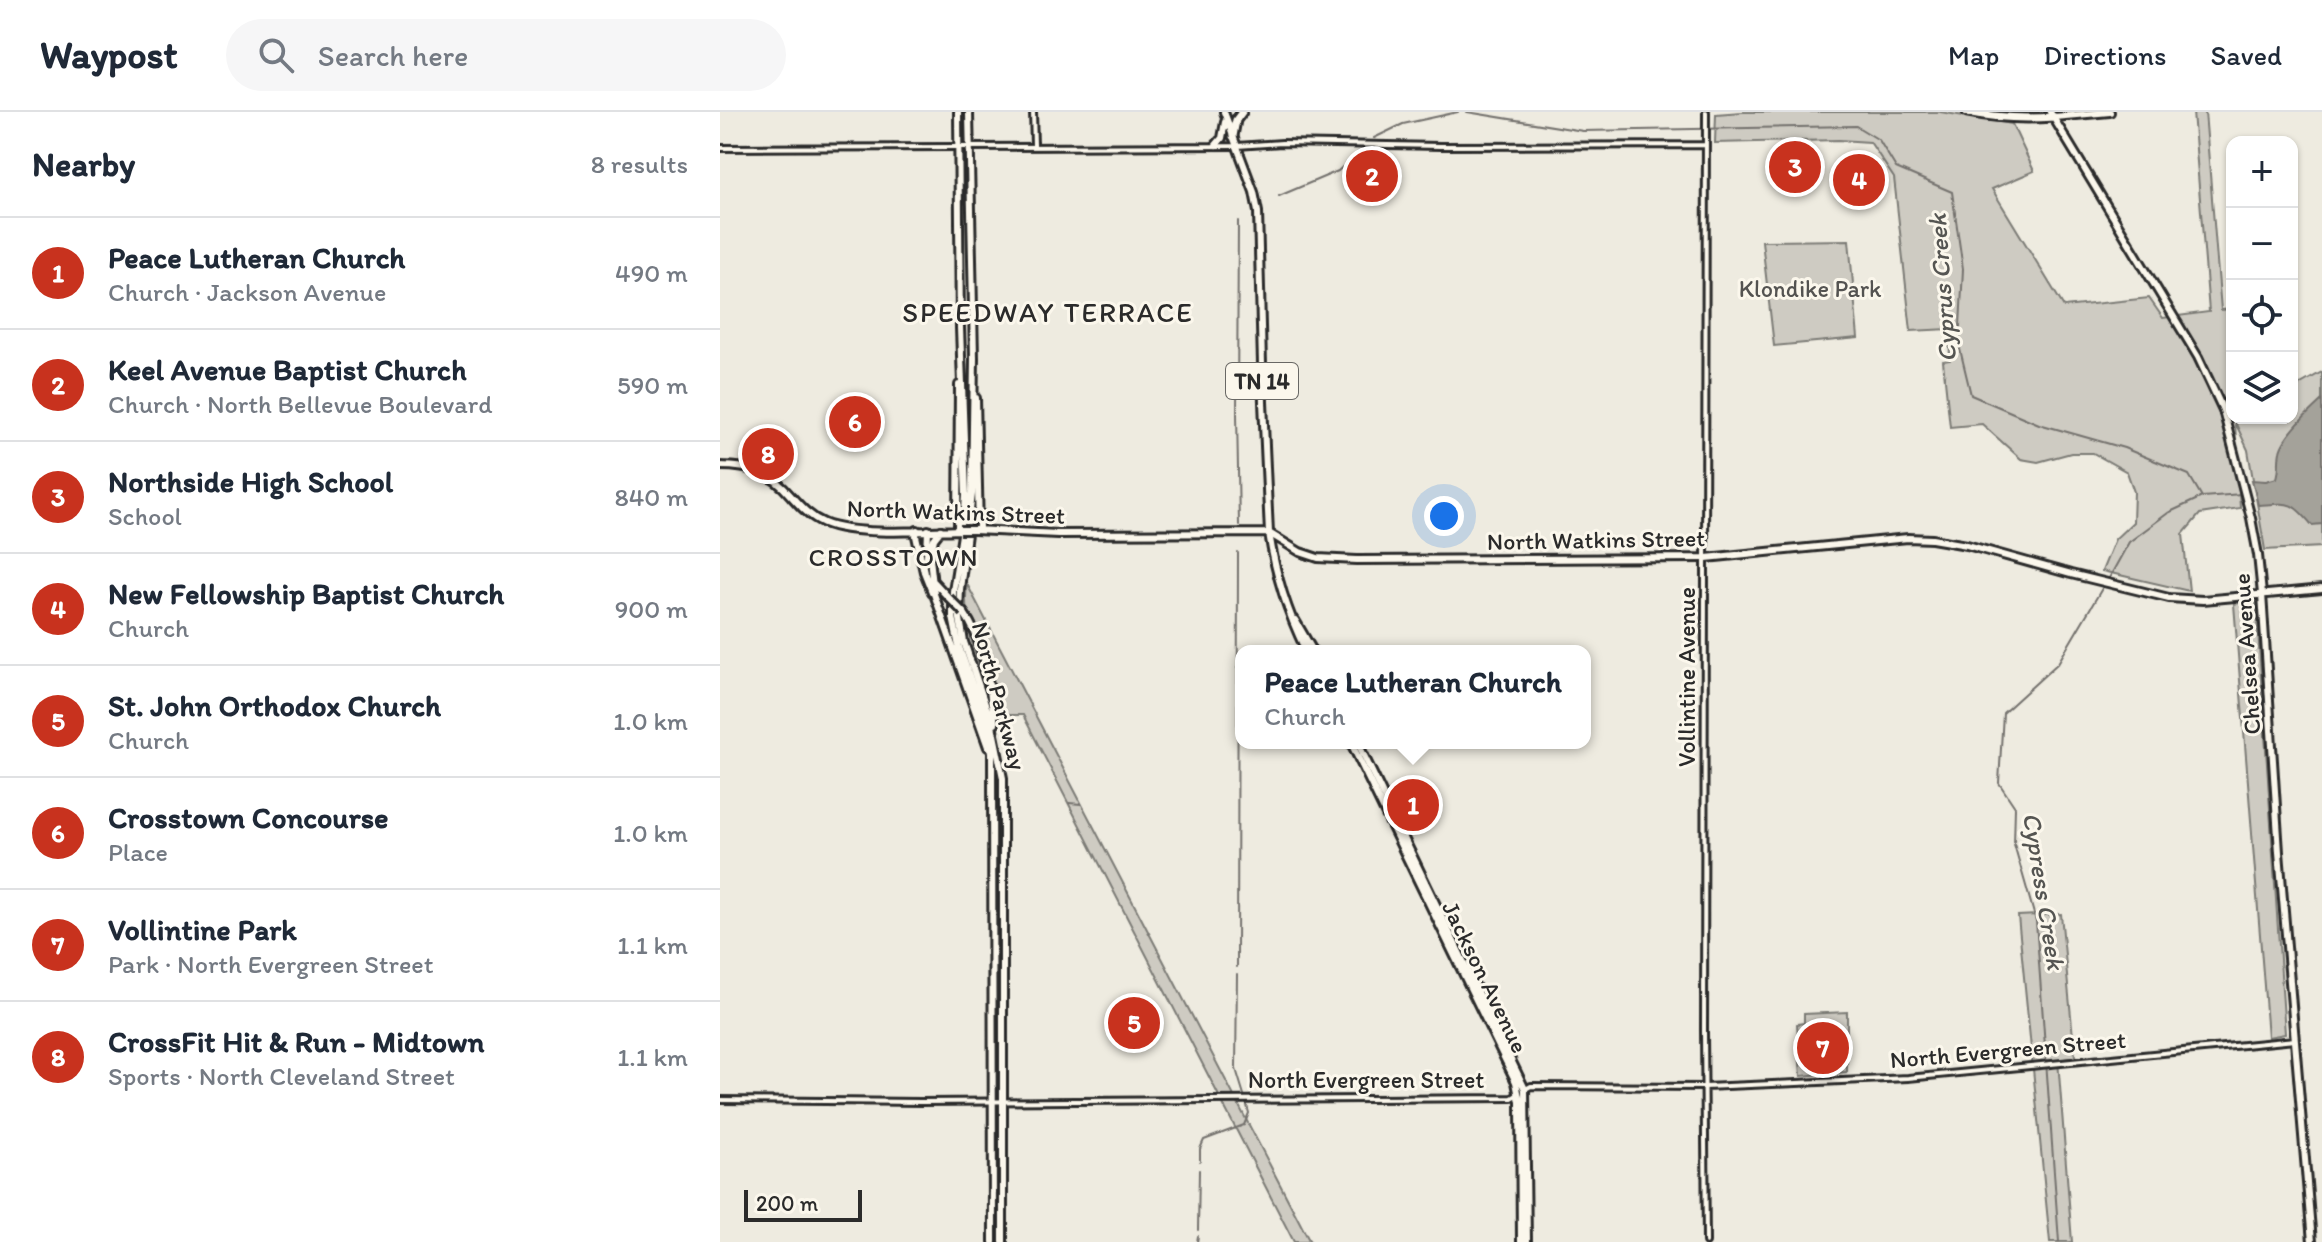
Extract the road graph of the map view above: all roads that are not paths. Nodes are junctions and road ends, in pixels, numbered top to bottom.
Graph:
1 (958, 112) edge
2 (969, 112) edge
3 (1033, 112) edge
4 (1242, 112) edge
5 (1706, 112) edge
6 (1967, 112) edge
7 (2110, 112) edge
8 (2052, 114) edge
9 (1225, 115) edge
10 (1233, 136) junction
11 (1034, 145) junction
12 (1216, 145) junction
13 (1706, 145) junction
14 (1237, 146) junction
15 (957, 147) junction
16 (970, 147) junction
17 (720, 148) edge
18 (961, 357) junction
19 (974, 358) junction
20 (720, 466) edge
21 (917, 530) junction
22 (928, 530) junction
23 (941, 530) junction
24 (956, 530) junction
25 (976, 530) junction
26 (1269, 533) junction
27 (1706, 558) junction
28 (931, 577) junction
29 (2322, 589) edge
30 (934, 594) junction
31 (2262, 594) junction
32 (1293, 617) junction
33 (1303, 645) edge
34 (1310, 645) edge
35 (1354, 749) edge
36 (1361, 749) edge
37 (1000, 758) junction
38 (992, 762) junction
39 (2295, 1040) junction
40 (1705, 1087) junction
41 (1522, 1091) junction
42 (720, 1100) edge
43 (992, 1100) junction
44 (1003, 1100) junction
45 (993, 1242) edge
46 (1003, 1242) edge
47 (1524, 1242) edge
48 (1706, 1242) edge
49 (2312, 1242) edge

1 - 15 main road, North Parkway
2 - 16 main road, North Parkway
3 - 11 street
4 - 10 highway
5 - 13 street, Vollintine Avenue
6 - 8 highway
7 - 8 main road
8 - 31 main road, Chelsea Avenue
9 - 10 main road, TN 14
9 - 12 main road
10 - 14 main road, TN 14
11 - 12 street
11 - 16 street
12 - 14 street
13 - 14 street
13 - 27 street, Vollintine Avenue
14 - 26 main road, TN 14
15 - 16 street
15 - 17 street
15 - 18 main road, North Parkway
16 - 19 main road, North Parkway
18 - 24 main road
18 - 38 main road, North Parkway
19 - 25 main road
19 - 37 main road, North Parkway
20 - 21 main road, North Watkins Street
21 - 22 main road, North Watkins Street
21 - 30 main road
22 - 23 main road, North Watkins Street
22 - 28 main road
23 - 24 main road, North Watkins Street
23 - 28 main road
24 - 25 main road, North Watkins Street, bridge
25 - 26 main road, North Watkins Street
26 - 27 main road, North Watkins Street
26 - 32 main road, TN 14
27 - 31 main road, North Watkins Street
27 - 40 street, Vollintine Avenue
28 - 30 main road
28 - 37 main road, bridge
29 - 31 main road, North Watkins Street
30 - 38 main road
31 - 39 main road, Chelsea Avenue
32 - 33 main road, TN 14
32 - 34 main road, TN 14
35 - 41 main road, Jackson Avenue
36 - 41 main road, Jackson Avenue
37 - 44 main road, North Parkway
38 - 43 main road, North Parkway
39 - 40 street, North Evergreen Street
39 - 49 main road, Chelsea Avenue
40 - 41 street, North Evergreen Street
40 - 48 street, Vollintine Avenue
41 - 44 street, North Evergreen Street
41 - 47 main road, Jackson Avenue
42 - 43 street, North Evergreen Street
43 - 44 street, North Evergreen Street
43 - 45 main road, North Parkway
44 - 46 main road, North Parkway

